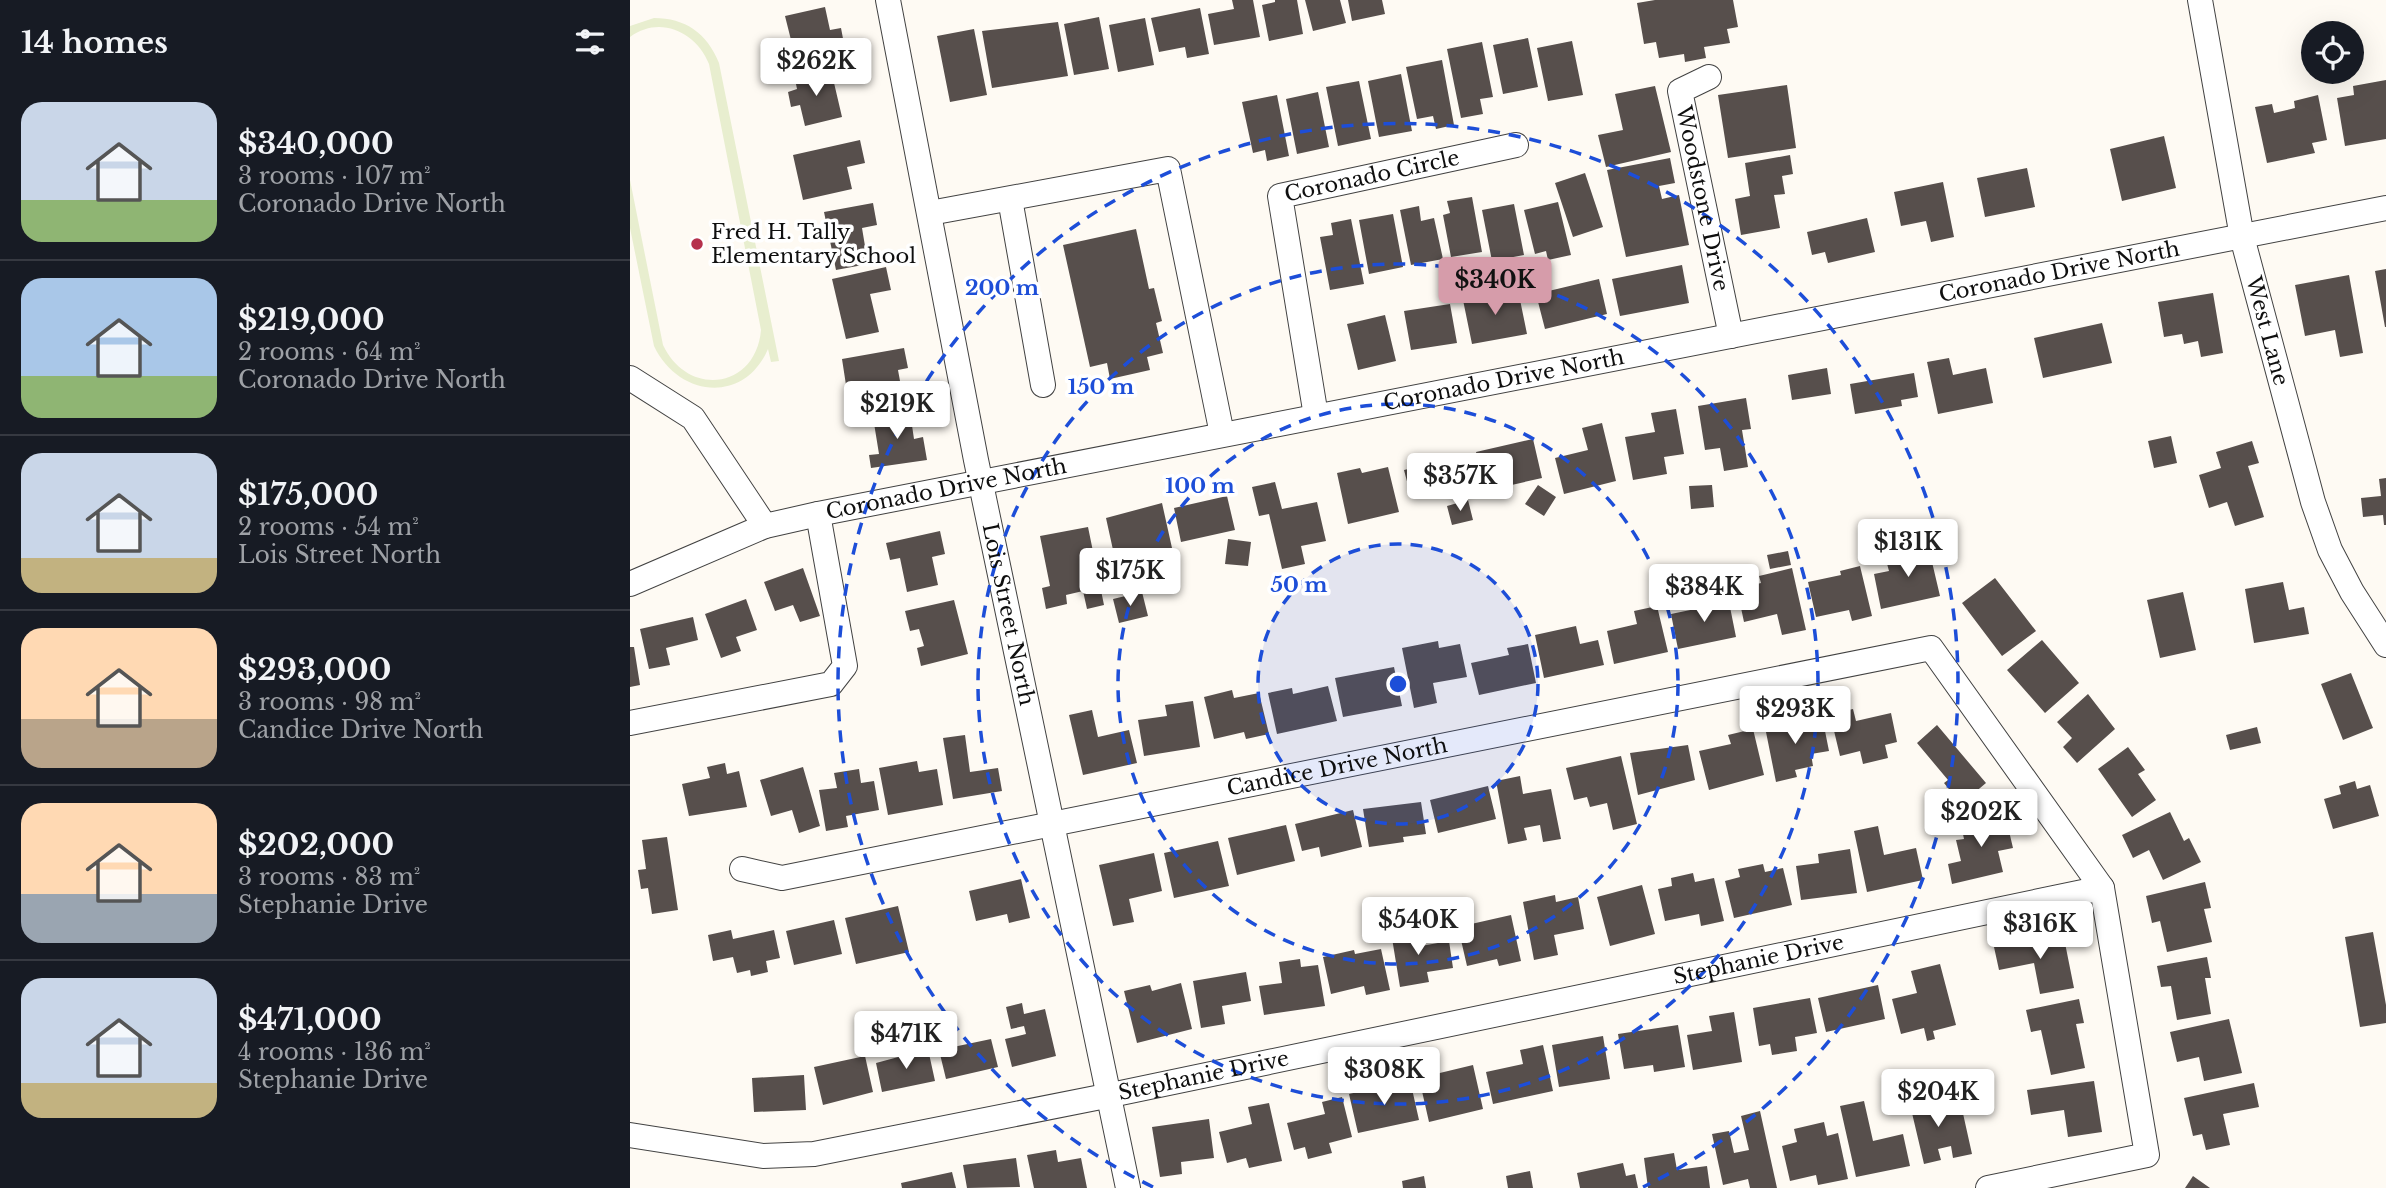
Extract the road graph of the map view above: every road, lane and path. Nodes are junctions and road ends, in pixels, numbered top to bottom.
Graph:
1 (888, 0) edge
2 (2200, 0) edge
3 (1709, 77) dead end
4 (1516, 145) dead end
5 (1010, 199) junction
6 (2386, 208) edge
7 (930, 213) junction
8 (2242, 236) junction
9 (1731, 336) junction
10 (1043, 385) dead end
11 (634, 388) edge
12 (1316, 416) junction
13 (1222, 433) junction
14 (982, 484) junction
15 (818, 514) junction
16 (765, 526) junction
17 (630, 584) edge
18 (2386, 645) edge
19 (630, 723) edge
20 (1054, 826) junction
21 (742, 869) dead end
22 (2102, 888) junction
23 (1111, 1096) junction
24 (630, 1135) edge
25 (1129, 1188) edge
26 (1988, 1188) edge

1 - 7 street, Lois Street North
2 - 8 street, West Lane
3 - 9 street, Woodstone Drive
4 - 12 street, Coronado Circle
5 - 7 street
5 - 10 street
5 - 13 street
6 - 8 street, Coronado Drive North
7 - 14 street, Lois Street North
8 - 9 street, Coronado Drive North
8 - 18 street, West Lane
9 - 12 street, Coronado Drive North
11 - 16 street
12 - 13 street, Coronado Drive North
13 - 14 street, Coronado Drive North
14 - 15 street, Coronado Drive North
14 - 20 street, Lois Street North
15 - 16 street, Coronado Drive North
15 - 19 street
16 - 17 street, Coronado Drive North
20 - 21 street, Candice Drive North
20 - 22 street, Candice Drive North
20 - 23 street, Lois Street North
22 - 23 street, Stephanie Drive
22 - 26 street
23 - 24 street, Stephanie Drive
23 - 25 street, Lois Street North

